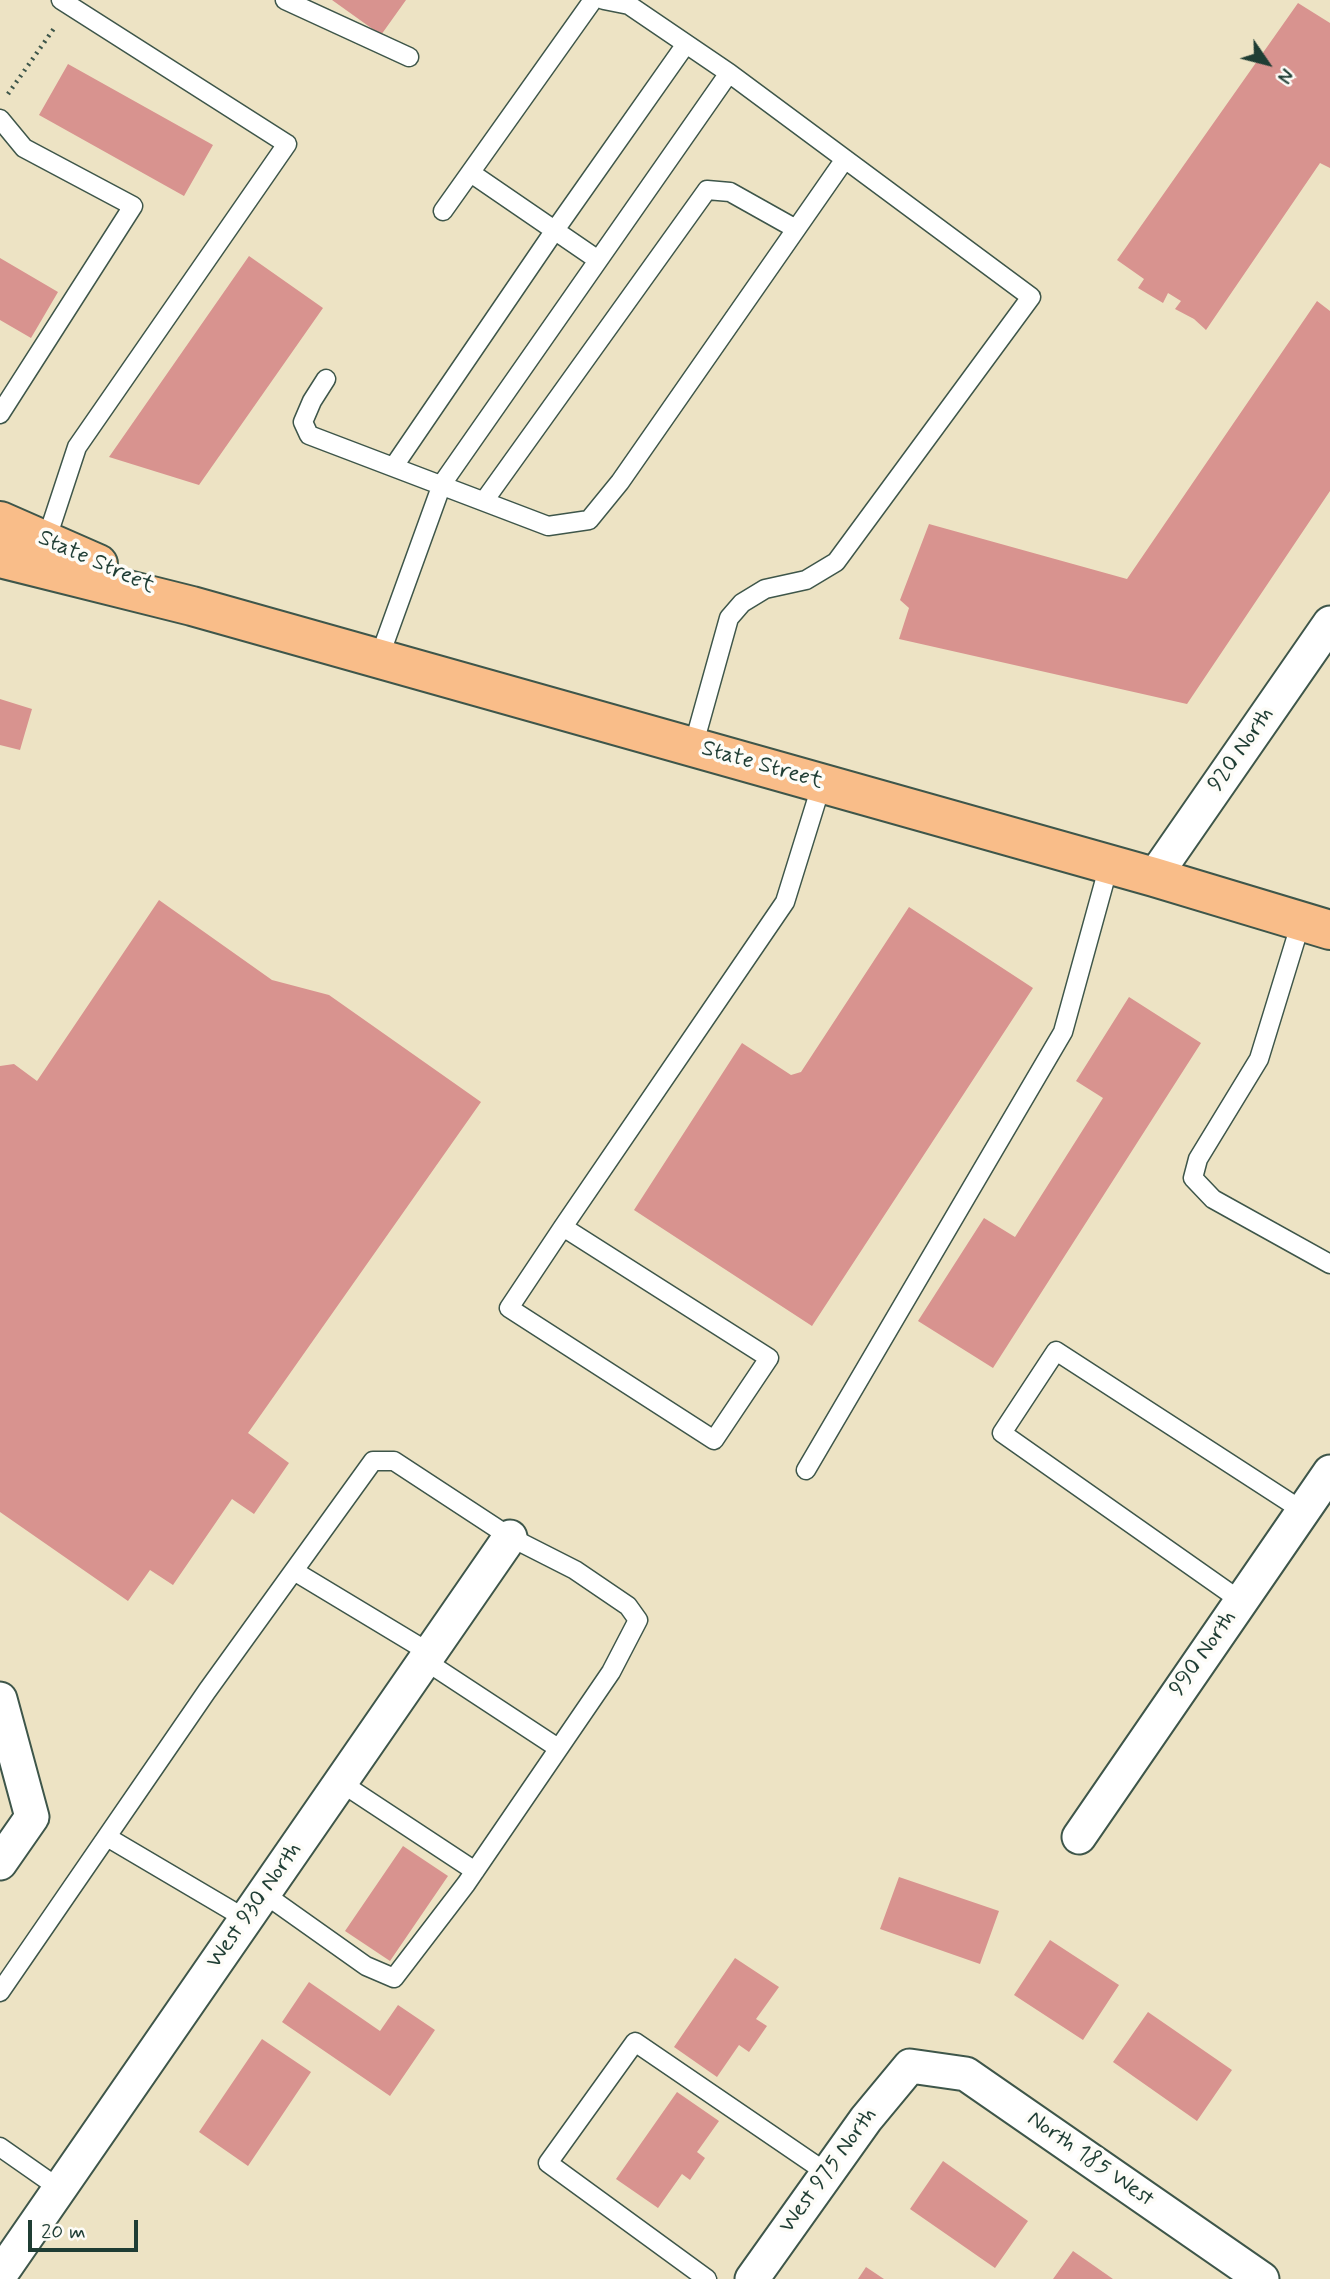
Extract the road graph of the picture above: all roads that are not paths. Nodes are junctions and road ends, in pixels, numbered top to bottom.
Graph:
1 (285, 0) edge
2 (593, 0) edge
3 (604, 0) edge
4 (65, 3) edge
5 (686, 44) junction
6 (409, 57) dead end
7 (729, 73) junction
8 (0, 119) edge
9 (845, 159) junction
10 (471, 173) junction
11 (443, 211) dead end
12 (796, 229) junction
13 (555, 230) junction
14 (598, 260) junction
15 (326, 379) dead end
16 (0, 414) edge
17 (394, 466) junction
18 (442, 484) junction
19 (484, 500) junction
20 (0, 521) edge
21 (46, 541) junction
22 (0, 558) edge
23 (192, 606) junction
24 (1330, 623) edge
25 (379, 658) junction
26 (692, 747) junction
27 (822, 783) junction
28 (1110, 865) junction
29 (1154, 877) junction
30 (1315, 926) edge
31 (563, 1227) junction
32 (1330, 1264) edge
33 (806, 1469) dead end
34 (1330, 1472) edge
35 (1303, 1511) junction
36 (510, 1537) junction
37 (294, 1571) junction
38 (1241, 1601) junction
39 (427, 1656) junction
40 (0, 1699) edge
41 (558, 1748) junction
42 (341, 1782) junction
43 (107, 1837) junction
44 (1079, 1837) dead end
45 (0, 1863) edge
46 (475, 1871) junction
47 (255, 1906) junction
48 (0, 1992) edge
49 (910, 2066) joint
50 (0, 2147) edge
51 (827, 2173) junction
52 (60, 2189) junction
53 (0, 2275) edge
54 (707, 2279) edge
55 (752, 2279) edge
56 (1262, 2279) edge

1 - 6 lane
2 - 10 lane
3 - 5 lane
4 - 21 lane
5 - 7 lane
5 - 13 lane
7 - 9 lane
7 - 14 lane
8 - 16 lane
9 - 12 lane
9 - 26 lane
10 - 11 lane
10 - 13 lane
12 - 19 lane
12 - 19 lane
13 - 14 lane
13 - 17 lane
14 - 18 lane
15 - 17 lane
17 - 18 lane
18 - 19 lane
18 - 25 lane
20 - 21 main road, State Street
21 - 23 main road, State Street
22 - 23 main road, State Street
23 - 25 main road, State Street
24 - 29 street, 920 North
25 - 26 main road, State Street
26 - 27 main road, State Street
27 - 28 main road, State Street
27 - 31 lane
28 - 29 main road, State Street
28 - 33 lane
29 - 30 main road, State Street
30 - 32 lane
31 - 31 lane
34 - 35 street, 990 North
35 - 38 street, 990 North
35 - 38 lane
36 - 37 lane
36 - 39 street, West 930 North
36 - 41 lane
37 - 39 lane
37 - 43 lane
38 - 44 street, 990 North
39 - 41 lane
39 - 42 street, West 930 North
40 - 45 street
41 - 46 lane
42 - 46 lane
42 - 47 street, West 930 North
43 - 47 lane
43 - 48 lane
46 - 47 lane
47 - 52 street, West 930 North
49 - 51 street, West 975 North
49 - 56 street, North 185 West
50 - 52 lane
51 - 54 lane
51 - 55 street, West 975 North
52 - 53 street, West 930 North

